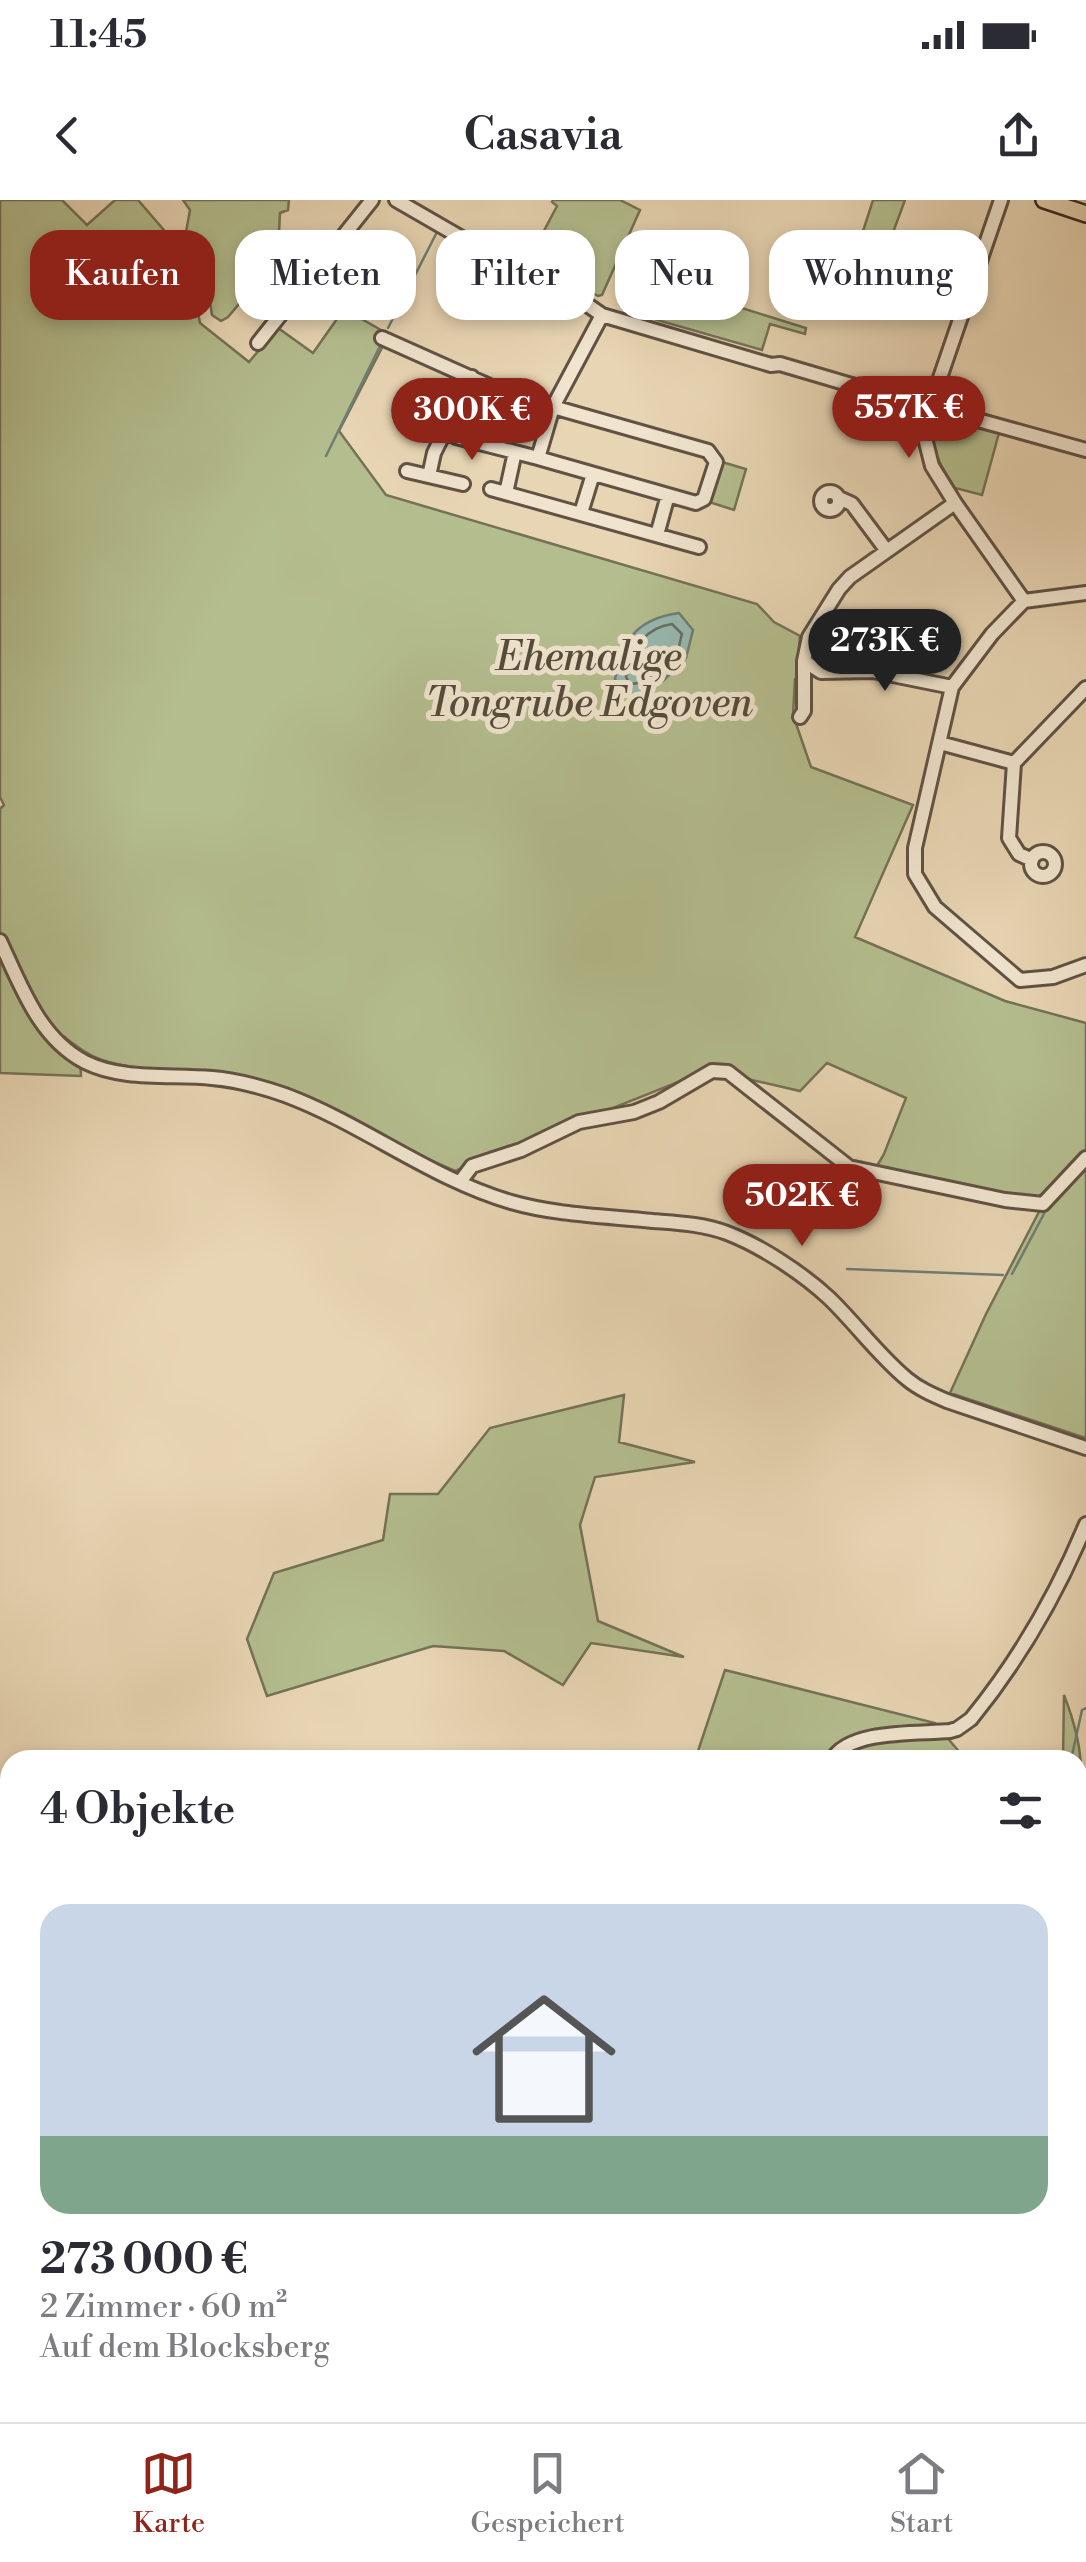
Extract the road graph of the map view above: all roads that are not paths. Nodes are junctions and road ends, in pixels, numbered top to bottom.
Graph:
1 (372, 200) edge
2 (396, 200) edge
3 (1001, 200) edge
4 (1044, 200) edge
5 (1086, 214) edge
6 (602, 315) junction
7 (385, 338) dead end
8 (258, 343) dead end
9 (472, 377) junction
10 (930, 407) junction
11 (552, 410) junction
12 (449, 424) junction
13 (1086, 450) edge
14 (515, 452) junction
15 (538, 458) junction
16 (407, 471) dead end
17 (592, 474) junction
18 (429, 476) junction
19 (463, 484) dead end
20 (491, 490) dead end
21 (506, 493) junction
22 (668, 495) junction
23 (819, 498) dead end
24 (955, 503) junction
25 (581, 513) junction
26 (656, 535) junction
27 (699, 547) dead end
28 (887, 551) junction
29 (1086, 593) edge
30 (1024, 601) junction
31 (804, 661) junction
32 (952, 687) junction
33 (1086, 688) edge
34 (800, 716) dead end
35 (940, 743) junction
36 (1014, 762) junction
37 (1032, 860) dead end
38 (0, 941) edge
39 (1086, 964) edge
40 (1086, 1158) edge
41 (460, 1182) junction
42 (1086, 1448) edge
43 (1086, 1524) edge
44 (839, 1750) edge

1 - 8 street
2 - 6 street
3 - 10 street
4 - 5 main road
6 - 10 street
6 - 11 street
7 - 9 street
9 - 11 street
9 - 12 street
10 - 13 street
10 - 24 street
11 - 15 street
11 - 22 street
12 - 14 street
12 - 18 street
14 - 15 street
14 - 21 street
15 - 17 street
16 - 18 street
17 - 22 street
17 - 25 street
18 - 19 street
20 - 21 street
21 - 25 street
22 - 26 street
23 - 28 street
24 - 28 street
24 - 30 street
25 - 26 street
26 - 27 street
28 - 31 street
29 - 30 street
30 - 32 street
31 - 32 street
31 - 34 street
32 - 35 street
33 - 36 street
35 - 36 street
35 - 39 street
36 - 37 street
38 - 41 street
40 - 41 street
41 - 42 street
43 - 44 street

